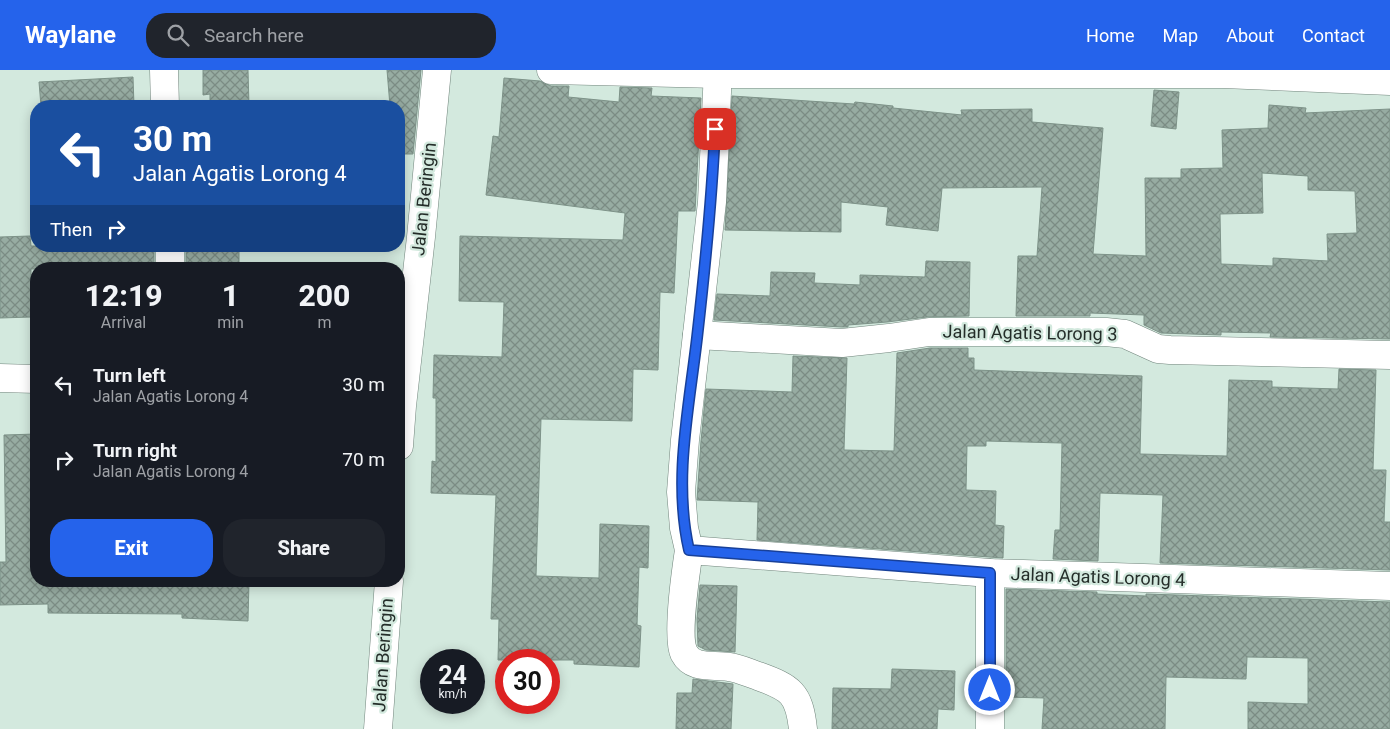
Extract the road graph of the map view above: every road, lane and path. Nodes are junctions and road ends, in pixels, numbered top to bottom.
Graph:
1 (164, 70) edge
2 (436, 70) edge
3 (551, 70) edge
4 (718, 72) edge
5 (1390, 81) edge
6 (165, 100) edge
7 (697, 335) junction
8 (1390, 355) edge
9 (405, 365) edge
10 (0, 378) edge
11 (30, 379) edge
12 (689, 550) junction
13 (990, 573) junction
14 (1390, 586) edge
15 (389, 587) edge
16 (378, 729) edge
17 (803, 729) edge
18 (990, 729) edge

1 - 6 street
2 - 9 street, Jalan Beringin
3 - 4 street
4 - 5 street
4 - 7 street
7 - 8 street, Jalan Agatis Lorong 3
7 - 12 street
10 - 11 street
12 - 13 street, Jalan Agatis Lorong 4
12 - 17 street
13 - 14 street, Jalan Agatis Lorong 4
13 - 18 street
15 - 16 street, Jalan Beringin

